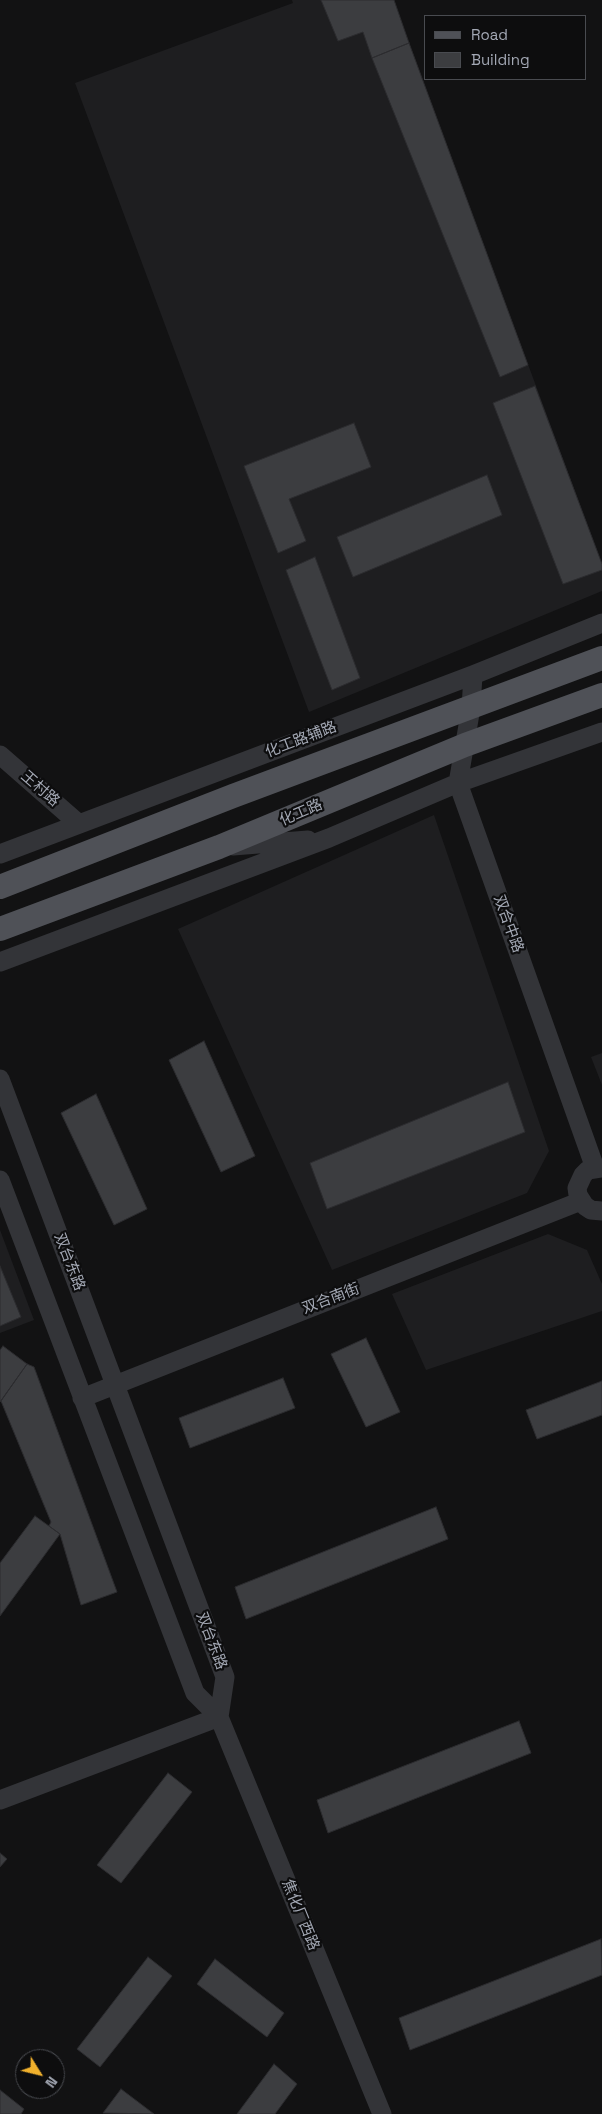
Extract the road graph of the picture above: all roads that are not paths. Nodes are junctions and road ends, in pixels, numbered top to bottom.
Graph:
1 (602, 623) edge
2 (602, 658) edge
3 (473, 675) junction
4 (602, 695) edge
5 (471, 708) junction
6 (602, 732) edge
7 (465, 745) junction
8 (0, 755) edge
9 (458, 783) junction
10 (79, 824) junction
11 (330, 838) junction
12 (219, 847) junction
13 (0, 854) edge
14 (0, 887) edge
15 (0, 929) edge
16 (0, 962) edge
17 (0, 1079) edge
18 (598, 1168) edge
19 (0, 1180) edge
20 (581, 1201) junction
21 (602, 1211) edge
22 (115, 1385) junction
23 (82, 1398) junction
24 (219, 1716) junction
25 (0, 1800) edge
26 (382, 2114) edge

1 - 3 street, 化工路辅路
2 - 5 main road
3 - 5 street
3 - 10 street, 化工路辅路
4 - 7 main road, 化工路
5 - 7 street
5 - 14 main road
6 - 9 street
7 - 9 street
7 - 12 main road, 化工路
8 - 10 street, 王村路
9 - 11 street
9 - 18 street, 双合中路
10 - 13 street, 化工路辅路
11 - 12 street
11 - 16 street
12 - 15 main road, 化工路
17 - 22 street, 双台东路
18 - 20 street
19 - 23 street
20 - 21 street
20 - 22 street, 双合南街
22 - 23 street, 双合南街
22 - 24 street, 双台东路
23 - 24 street
24 - 25 street
24 - 26 street, 焦化厂西路

